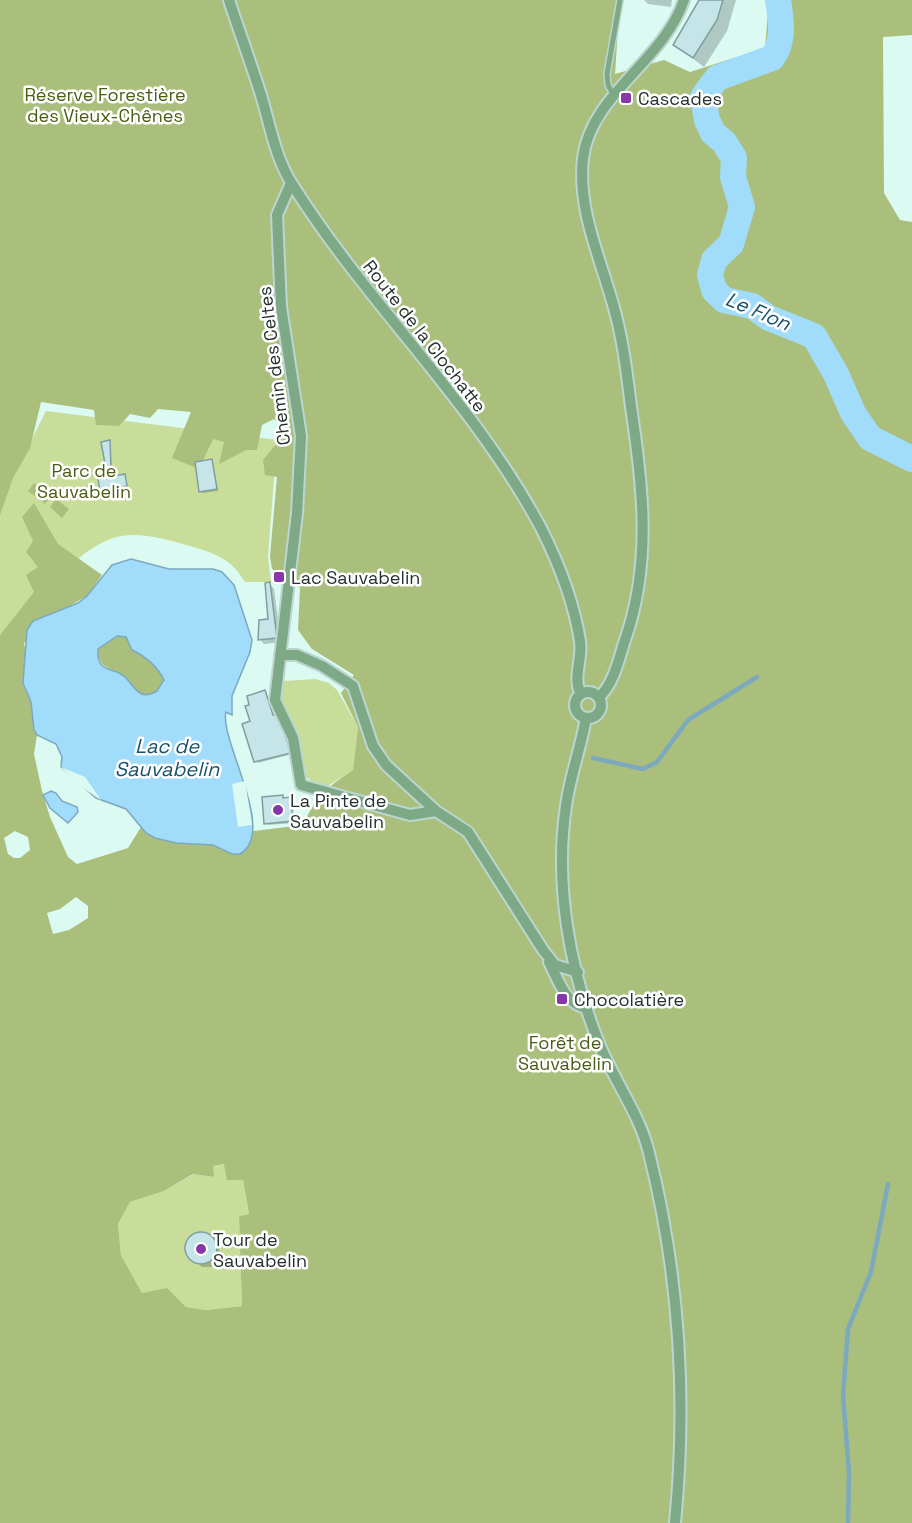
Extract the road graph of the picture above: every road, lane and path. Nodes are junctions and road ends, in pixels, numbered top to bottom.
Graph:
1 (229, 0) edge
2 (620, 0) edge
3 (684, 0) edge
4 (614, 95) junction
5 (291, 183) junction
6 (280, 655) junction
7 (581, 694) junction
8 (599, 697) junction
9 (586, 718) junction
10 (435, 810) junction
11 (539, 943) junction
12 (578, 972) junction
13 (586, 1008) junction
14 (675, 1523) edge

1 - 5 street, Route de la Clochatte
2 - 4 lane
3 - 4 street
4 - 8 street
5 - 6 street, Chemin des Celtes
5 - 7 street, Route de la Clochatte
6 - 10 street
6 - 10 street, Chemin des Celtes
7 - 8 street
7 - 9 street
8 - 9 street
9 - 12 street
10 - 11 street
11 - 12 street
11 - 13 street
12 - 13 street
13 - 14 street

